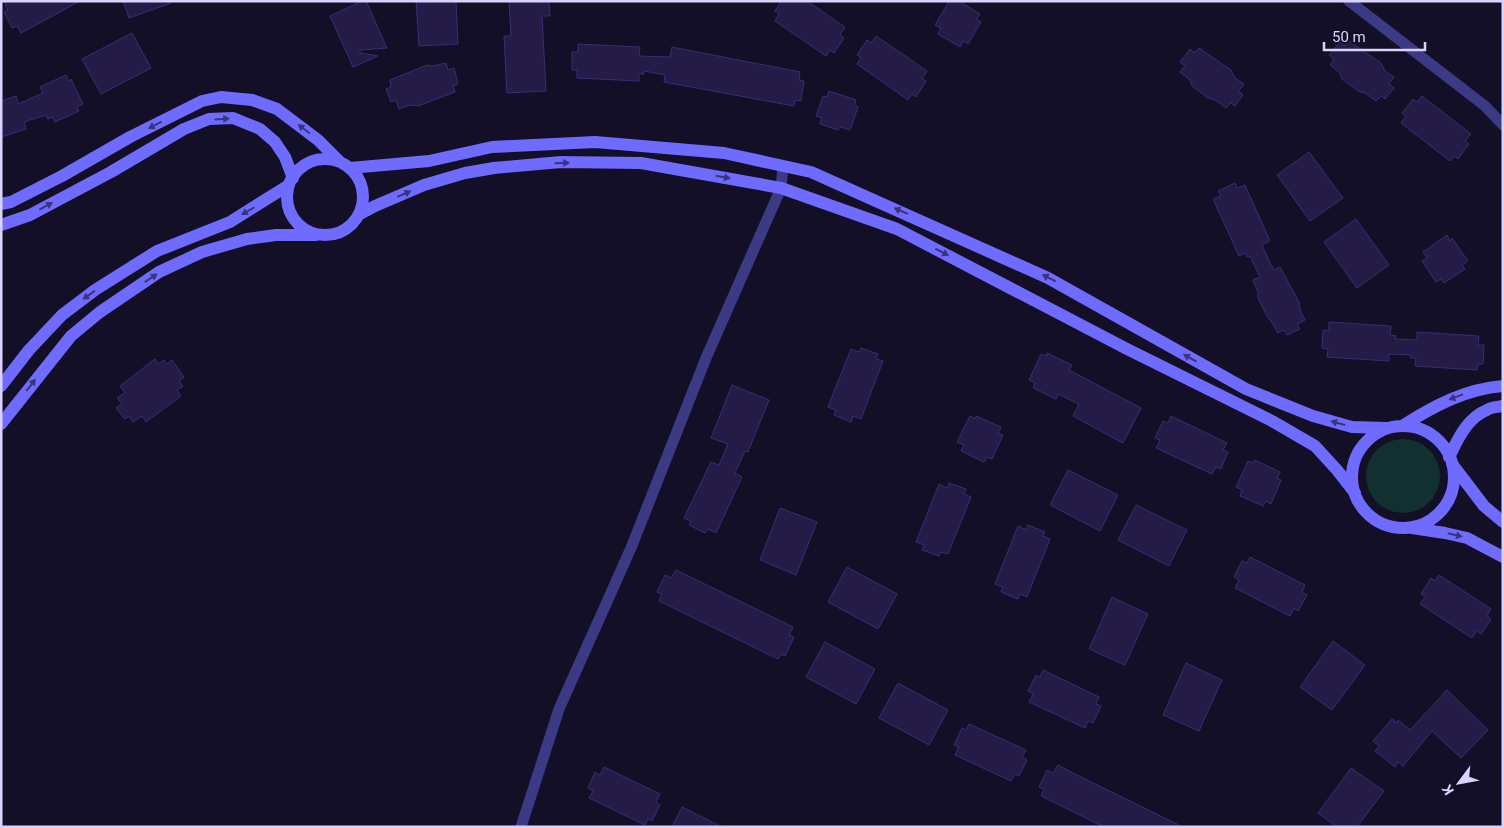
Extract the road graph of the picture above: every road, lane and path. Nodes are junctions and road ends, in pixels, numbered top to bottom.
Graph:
1 (1349, 1) edge
2 (1503, 125) edge
3 (345, 165) junction
4 (783, 166) junction
5 (291, 181) junction
6 (781, 188) junction
7 (1, 204) edge
8 (360, 214) junction
9 (1, 225) edge
10 (316, 235) junction
11 (1, 386) edge
12 (1503, 386) edge
13 (1503, 406) edge
14 (1, 424) edge
15 (1402, 426) junction
16 (1387, 428) junction
17 (1451, 461) junction
18 (1355, 493) junction
19 (1503, 522) edge
20 (1407, 528) junction
21 (1503, 557) edge
22 (522, 827) edge

1 - 2 street
3 - 4 street
3 - 5 street
3 -> 7 street
3 - 8 street
4 - 6 street
16 -> 4 street
9 -> 5 street
5 - 10 street
5 -> 11 street
8 -> 6 street
6 -> 18 street
6 - 22 street
8 - 10 street
14 -> 10 street
12 -> 15 street
13 - 17 street
15 - 16 street
15 - 17 street
16 - 18 street
17 - 19 street
17 - 20 street
18 - 20 street
20 -> 21 street

